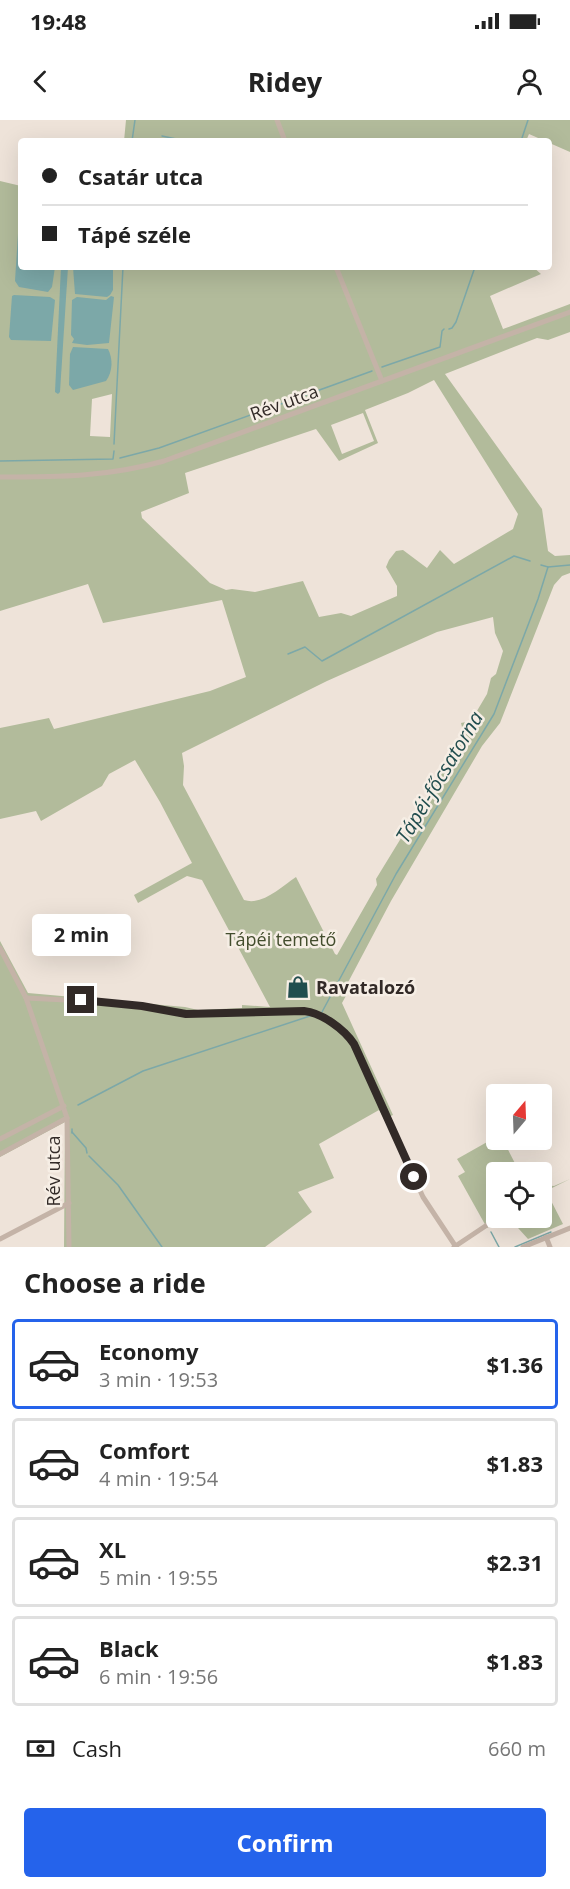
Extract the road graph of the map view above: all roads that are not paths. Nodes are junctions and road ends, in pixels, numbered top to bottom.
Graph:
1 (276, 120) edge
2 (284, 138) edge
3 (337, 270) edge
4 (570, 312) edge
5 (382, 381) junction
6 (0, 477) edge
7 (0, 948) edge
8 (26, 998) junction
9 (64, 1106) junction
10 (67, 1118) junction
11 (0, 1139) edge
12 (0, 1154) edge
13 (69, 1203) junction
14 (486, 1226) edge
15 (570, 1228) edge
16 (546, 1238) junction
17 (0, 1239) edge
18 (69, 1247) edge
19 (455, 1247) edge
20 (524, 1247) edge
21 (550, 1247) edge

1 - 2 street
3 - 5 street
4 - 5 street, Rév utca
5 - 6 street, Rév utca
7 - 8 street, Rév utca
8 - 9 street, Rév utca
8 - 19 street
9 - 10 street, Rév utca
9 - 11 street
10 - 12 street
10 - 13 street, Rév utca
13 - 17 street
13 - 18 street, Rév utca
14 - 19 street
15 - 16 street
16 - 20 street
16 - 21 street

